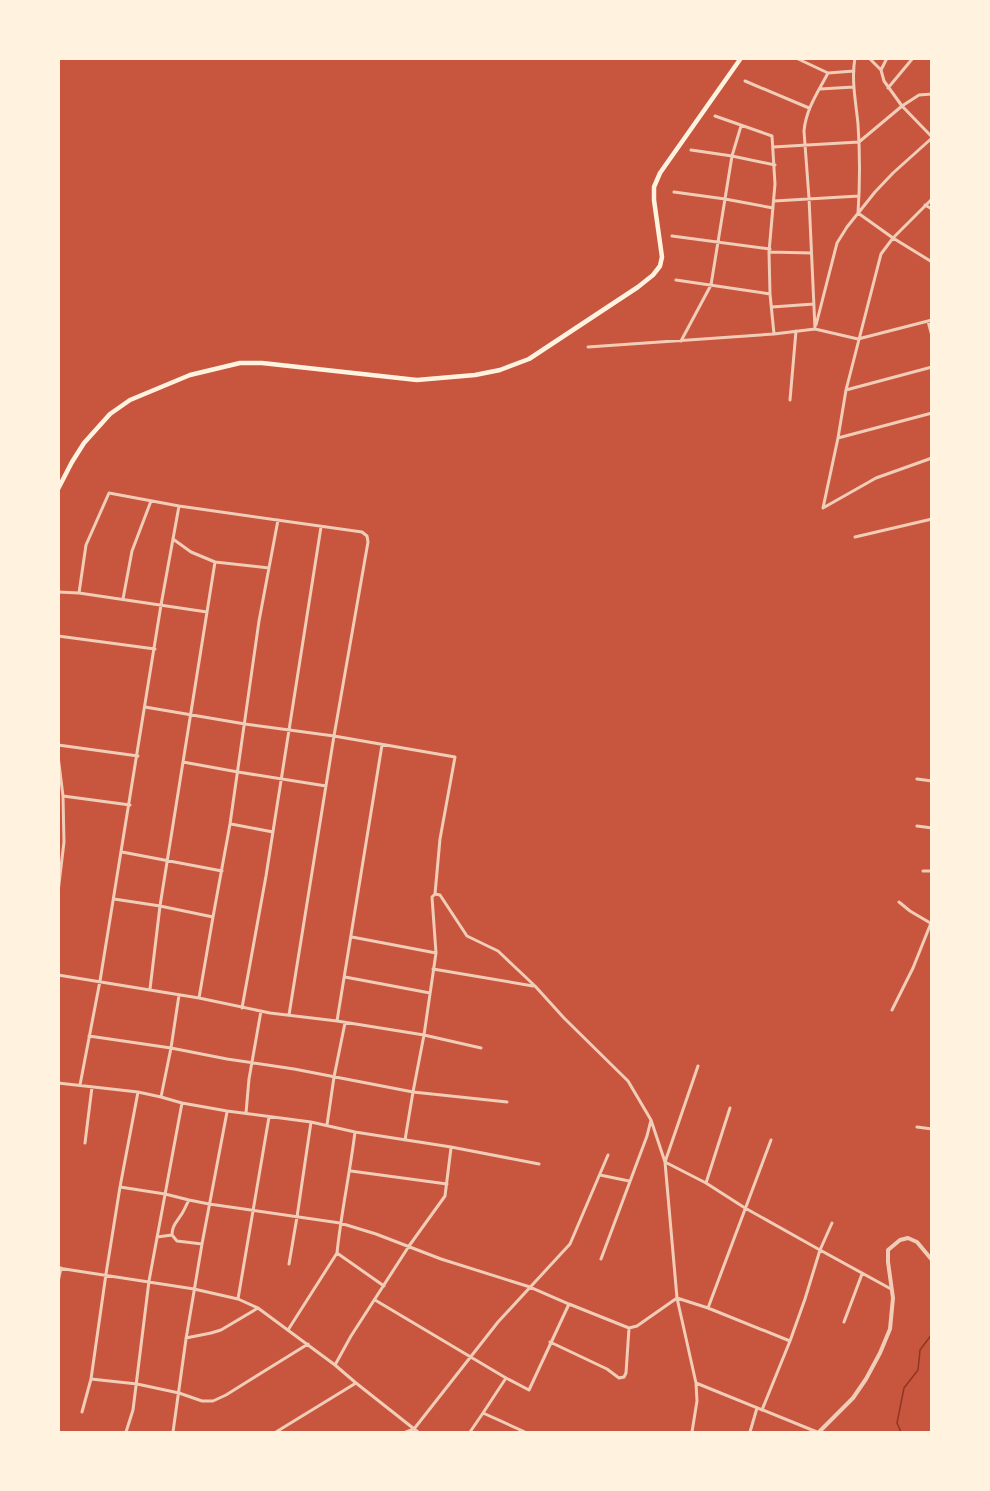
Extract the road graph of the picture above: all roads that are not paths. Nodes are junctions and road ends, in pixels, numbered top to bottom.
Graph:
1 (741, 58) edge
2 (796, 58) edge
3 (855, 58) edge
4 (869, 58) edge
5 (887, 58) edge
6 (913, 58) edge
7 (881, 70) junction
8 (854, 71) junction
9 (828, 73) junction
10 (745, 81) dead end
11 (855, 87) junction
12 (888, 88) junction
13 (820, 89) junction
14 (932, 94) edge
15 (902, 106) junction
16 (809, 108) junction
17 (715, 116) dead end
18 (741, 126) junction
19 (932, 138) edge
20 (859, 142) junction
21 (806, 144) junction
22 (773, 147) junction
23 (691, 150) dead end
24 (732, 156) junction
25 (774, 165) junction
26 (674, 192) dead end
27 (859, 196) junction
28 (809, 198) junction
29 (725, 199) junction
30 (932, 199) edge
31 (773, 201) junction
32 (924, 205) junction
33 (773, 208) junction
34 (932, 209) edge
35 (858, 213) junction
36 (672, 236) dead end
37 (893, 238) junction
38 (718, 242) junction
39 (769, 251) junction
40 (811, 253) junction
41 (932, 262) edge
42 (676, 280) dead end
43 (711, 285) junction
44 (770, 294) junction
45 (814, 304) junction
46 (772, 307) junction
47 (930, 320) edge
48 (815, 329) junction
49 (796, 331) junction
50 (774, 334) junction
51 (932, 336) edge
52 (858, 339) junction
53 (681, 341) junction
54 (588, 347) dead end
55 (932, 367) edge
56 (846, 390) junction
57 (790, 400) dead end
58 (932, 414) edge
59 (838, 438) junction
60 (932, 458) edge
61 (58, 489) edge
62 (151, 501) junction
63 (179, 506) junction
64 (279, 519) junction
65 (932, 519) edge
66 (322, 526) junction
67 (855, 537) dead end
68 (173, 539) junction
69 (215, 562) junction
70 (268, 568) junction
71 (58, 592) edge
72 (79, 593) junction
73 (123, 599) junction
74 (161, 605) junction
75 (207, 612) junction
76 (58, 636) edge
77 (154, 649) junction
78 (146, 706) junction
79 (191, 715) junction
80 (245, 724) junction
81 (289, 730) junction
82 (334, 736) junction
83 (58, 745) edge
84 (382, 745) junction
85 (58, 756) edge
86 (138, 756) junction
87 (183, 762) junction
88 (238, 772) junction
89 (280, 779) junction
90 (917, 779) dead end
91 (932, 781) edge
92 (326, 786) junction
93 (63, 796) junction
94 (130, 805) junction
95 (230, 824) junction
96 (916, 826) dead end
97 (932, 828) edge
98 (273, 832) junction
99 (122, 852) junction
100 (168, 860) junction
101 (222, 871) junction
102 (923, 871) dead end
103 (932, 871) edge
104 (58, 892) edge
105 (435, 894) junction
106 (114, 899) junction
107 (899, 902) dead end
108 (160, 906) junction
109 (213, 917) junction
110 (931, 923) edge
111 (351, 937) junction
112 (436, 953) junction
113 (433, 969) junction
114 (58, 975) edge
115 (345, 977) junction
116 (100, 981) junction
117 (535, 986) junction
118 (150, 989) junction
119 (430, 993) junction
120 (179, 994) junction
121 (199, 998) junction
122 (242, 1008) junction
123 (892, 1010) dead end
124 (261, 1011) junction
125 (290, 1015) junction
126 (338, 1021) junction
127 (345, 1023) junction
128 (424, 1035) junction
129 (89, 1036) junction
130 (171, 1048) junction
131 (481, 1048) dead end
132 (252, 1062) junction
133 (698, 1066) dead end
134 (334, 1077) junction
135 (58, 1083) edge
136 (80, 1086) junction
137 (92, 1088) junction
138 (138, 1092) junction
139 (413, 1092) junction
140 (161, 1097) junction
141 (507, 1102) dead end
142 (182, 1103) junction
143 (730, 1108) dead end
144 (227, 1111) junction
145 (246, 1113) junction
146 (269, 1117) junction
147 (651, 1120) junction
148 (311, 1122) junction
149 (327, 1125) junction
150 (917, 1127) dead end
151 (932, 1129) edge
152 (356, 1132) junction
153 (405, 1140) junction
154 (771, 1140) dead end
155 (85, 1143) dead end
156 (451, 1147) junction
157 (608, 1155) dead end
158 (665, 1162) junction
159 (539, 1164) dead end
160 (351, 1171) junction
161 (600, 1176) junction
162 (629, 1181) junction
163 (706, 1183) junction
164 (447, 1184) junction
165 (120, 1187) junction
166 (165, 1194) junction
167 (189, 1200) junction
168 (209, 1204) junction
169 (746, 1208) junction
170 (252, 1210) junction
171 (297, 1217) junction
172 (340, 1223) junction
173 (832, 1223) dead end
174 (172, 1235) junction
175 (157, 1237) junction
176 (202, 1244) junction
177 (409, 1246) junction
178 (820, 1250) junction
179 (337, 1254) junction
180 (601, 1259) dead end
181 (932, 1260) edge
182 (289, 1264) dead end
183 (60, 1268) edge
184 (105, 1274) junction
185 (862, 1274) junction
186 (149, 1281) junction
187 (58, 1282) edge
188 (384, 1286) junction
189 (530, 1287) junction
190 (194, 1288) junction
191 (893, 1290) junction
192 (677, 1298) junction
193 (238, 1299) junction
194 (375, 1300) junction
195 (569, 1304) junction
196 (258, 1308) junction
197 (708, 1308) junction
198 (844, 1322) dead end
199 (629, 1328) junction
200 (288, 1329) junction
201 (186, 1339) junction
202 (790, 1341) junction
203 (550, 1342) junction
204 (308, 1344) junction
205 (470, 1357) junction
206 (335, 1365) junction
207 (506, 1378) junction
208 (91, 1379) junction
209 (356, 1383) junction
210 (696, 1383) junction
211 (138, 1384) junction
212 (179, 1393) junction
213 (760, 1409) junction
214 (82, 1412) dead end
215 (483, 1413) junction
216 (414, 1429) junction
217 (126, 1432) edge
218 (173, 1432) edge
219 (276, 1432) edge
220 (406, 1432) edge
221 (418, 1432) edge
222 (470, 1432) edge
223 (525, 1432) edge
224 (692, 1432) edge
225 (750, 1432) edge
226 (818, 1432) edge

1 - 61 highway
2 - 9 street
3 - 8 street
4 - 7 street
5 - 7 street
6 - 12 street
7 - 12 street
8 - 9 street
8 - 11 street
9 - 13 street
10 - 16 street
11 - 13 street
11 - 20 street
12 - 15 street
13 - 16 street
14 - 15 street
15 - 19 street
15 - 20 street
16 - 21 street
17 - 18 street
18 - 22 street
18 - 24 street
19 - 35 street
20 - 21 street
20 - 27 street
21 - 22 street
21 - 28 street
22 - 25 street
23 - 24 street
24 - 25 street
24 - 29 street
25 - 31 street
26 - 29 street
27 - 28 street
27 - 35 street
28 - 31 street
28 - 40 street
29 - 33 street
29 - 38 street
30 - 32 street
31 - 33 street
32 - 34 street
32 - 37 street
33 - 39 street
35 - 37 street
35 - 48 street
36 - 38 street
37 - 41 street
37 - 52 street
38 - 39 street
38 - 43 street
39 - 40 street
39 - 44 street
40 - 45 street
42 - 43 street
43 - 44 street
43 - 53 street
44 - 46 street
45 - 46 street
45 - 48 street
46 - 50 street
47 - 51 street
47 - 52 street
48 - 49 street
48 - 52 street
49 - 50 street
49 - 57 street
50 - 53 street
52 - 56 street
53 - 54 street
55 - 56 street
56 - 59 street
58 - 59 street
59 - 60 street
62 - 63 street
62 - 72 street
62 - 73 street
63 - 64 street
63 - 68 street
64 - 66 street
64 - 70 street
65 - 67 street
66 - 81 street
66 - 82 street
68 - 69 street
68 - 74 street
69 - 70 street
69 - 75 street
70 - 80 street
71 - 72 street
72 - 73 street
73 - 74 street
74 - 75 street
74 - 77 street
75 - 79 street
76 - 77 street
77 - 78 street
78 - 79 street
78 - 86 street
79 - 80 street
79 - 87 street
80 - 81 street
80 - 88 street
81 - 82 street
81 - 89 street
82 - 84 street
82 - 92 street
83 - 86 street
84 - 105 street
84 - 111 street
85 - 93 street
86 - 94 street
87 - 88 street
87 - 100 street
88 - 89 street
88 - 95 street
89 - 92 street
89 - 98 street
90 - 91 street
92 - 125 street
93 - 94 street
93 - 104 street
94 - 99 street
95 - 98 street
95 - 101 street
96 - 97 street
98 - 122 street
99 - 100 street
99 - 106 street
100 - 101 street
100 - 108 street
101 - 109 street
102 - 103 street
105 - 112 street
105 - 117 street
106 - 108 street
106 - 116 street
107 - 110 street
108 - 109 street
108 - 118 street
109 - 121 street
110 - 123 street
111 - 112 street
111 - 115 street
112 - 113 street
113 - 117 street
113 - 119 street
114 - 116 street
115 - 119 street
115 - 126 street
116 - 118 street
116 - 129 street
117 - 147 street
118 - 120 street
119 - 128 street
120 - 121 street
120 - 130 street
121 - 122 street
122 - 124 street
124 - 125 street
124 - 132 street
125 - 126 street
126 - 127 street
127 - 128 street
127 - 134 street
128 - 131 street
128 - 139 street
129 - 130 street
129 - 136 street
130 - 132 street
130 - 140 street
132 - 134 street
132 - 145 street
133 - 158 street
134 - 139 street
134 - 149 street
135 - 136 street
136 - 137 street
137 - 138 street
137 - 155 street
138 - 140 street
138 - 165 street
139 - 141 street
139 - 153 street
140 - 142 street
142 - 144 street
142 - 166 street
143 - 163 street
144 - 145 street
144 - 168 street
145 - 146 street
146 - 148 street
146 - 170 street
147 - 158 street
147 - 162 street
148 - 149 street
148 - 171 street
149 - 152 street
150 - 151 street
152 - 153 street
152 - 160 street
153 - 156 street
154 - 169 street
156 - 159 street
156 - 164 street
157 - 161 street
158 - 163 street
158 - 192 street
160 - 164 street
160 - 172 street
161 - 162 street
161 - 189 street
162 - 180 street
163 - 169 street
164 - 177 street
165 - 166 street
165 - 184 street
166 - 167 street
166 - 175 street
167 - 168 street
167 - 174 street
168 - 170 street
168 - 176 street
169 - 178 street
169 - 197 street
170 - 171 street
170 - 193 street
171 - 172 street
171 - 182 street
172 - 177 street
172 - 179 street
173 - 178 street
174 - 175 street
174 - 176 street
175 - 186 street
176 - 190 street
177 - 188 street
177 - 189 street
178 - 185 street
178 - 202 street
179 - 188 street
179 - 200 street
181 - 191 street
183 - 184 street
183 - 187 street
184 - 186 street
184 - 208 street
185 - 191 street
185 - 198 street
186 - 190 street
186 - 211 street
188 - 194 street
189 - 195 street
189 - 205 street
190 - 193 street
190 - 201 street
191 - 226 street
192 - 197 street
192 - 199 street
192 - 210 street
193 - 196 street
194 - 205 street
194 - 206 street
195 - 199 street
195 - 203 street
196 - 200 street
196 - 201 street
197 - 202 street
199 - 203 street
200 - 204 street
201 - 212 street
202 - 213 street
203 - 207 street
204 - 206 street
204 - 212 street
205 - 207 street
205 - 216 street
206 - 209 street
207 - 215 street
208 - 211 street
208 - 214 street
209 - 216 street
209 - 219 street
210 - 213 street
210 - 224 street
211 - 212 street
211 - 217 street
212 - 218 street
213 - 225 street
213 - 226 street
215 - 222 street
215 - 223 street
216 - 220 street
216 - 221 street

